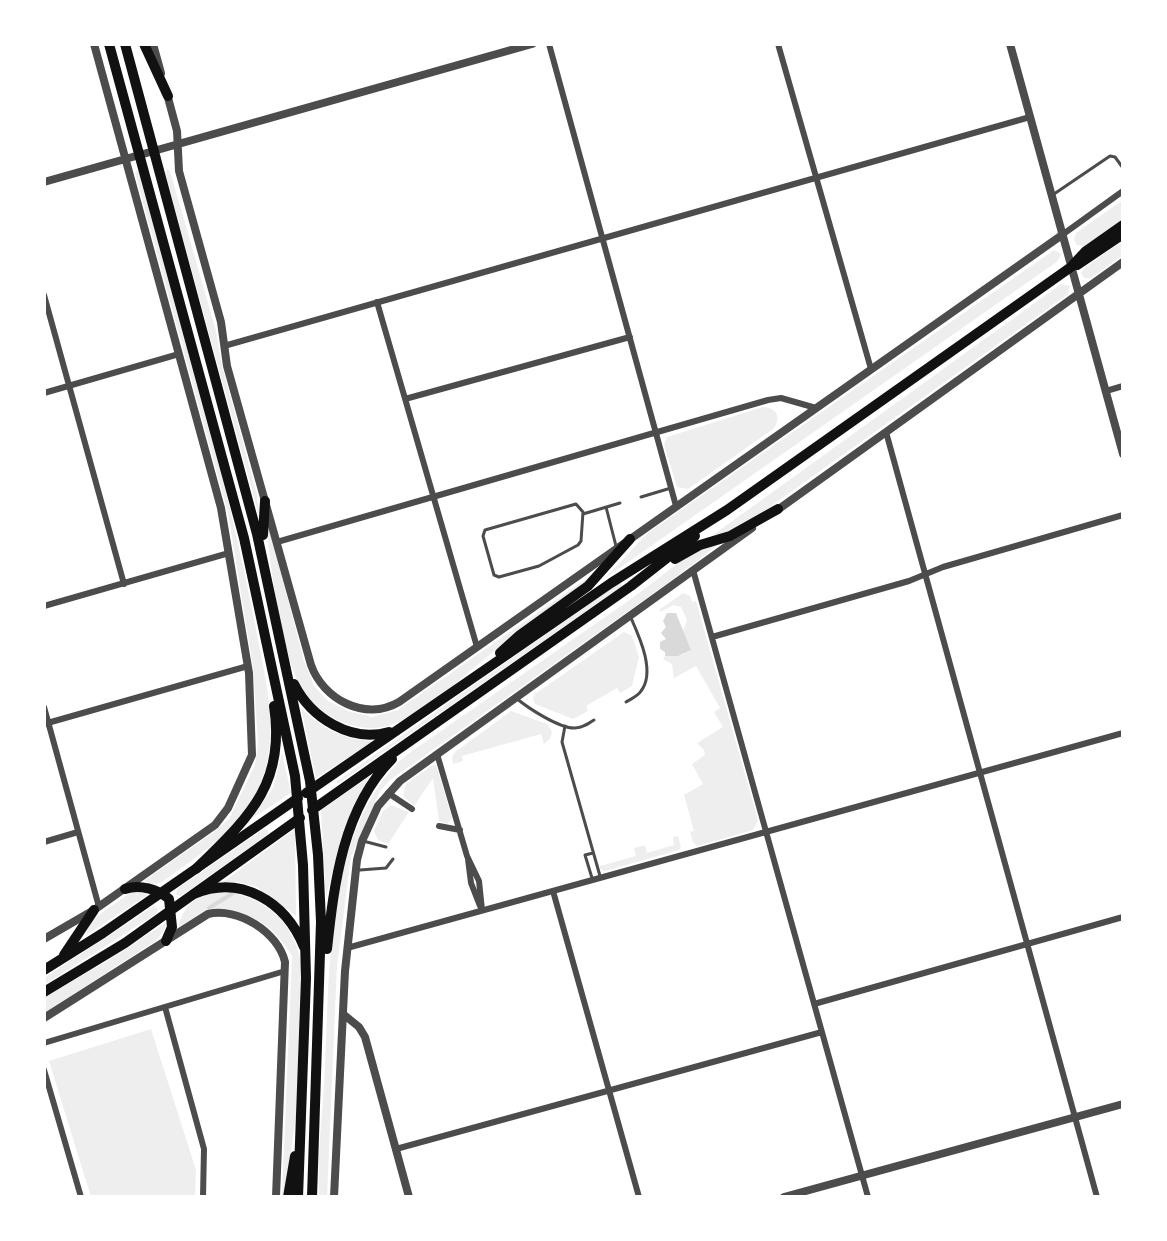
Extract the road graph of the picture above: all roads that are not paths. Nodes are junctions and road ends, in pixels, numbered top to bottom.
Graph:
1 (94, 44) edge
2 (108, 44) edge
3 (125, 44) edge
4 (144, 44) edge
5 (153, 44) edge
6 (532, 44) edge
7 (549, 44) edge
8 (778, 44) edge
9 (1010, 44) edge
10 (168, 96) junction
11 (1030, 117) junction
12 (177, 145) junction
13 (154, 151) junction
14 (140, 155) junction
15 (125, 159) junction
16 (1123, 168) edge
17 (816, 178) junction
18 (44, 182) edge
19 (1123, 191) edge
20 (1051, 197) junction
21 (1123, 225) edge
22 (1123, 234) edge
23 (1062, 235) junction
24 (602, 238) junction
25 (1123, 262) edge
26 (1071, 267) junction
27 (1079, 293) junction
28 (44, 295) edge
29 (377, 302) junction
30 (630, 337) junction
31 (224, 346) junction
32 (179, 354) junction
33 (871, 369) junction
34 (69, 386) junction
35 (1123, 386) edge
36 (1106, 391) junction
37 (44, 393) edge
38 (405, 399) junction
39 (816, 408) junction
40 (656, 432) junction
41 (886, 432) junction
42 (1123, 454) edge
43 (671, 488) junction
44 (434, 497) junction
45 (641, 497) dead end
46 (265, 501) junction
47 (620, 503) dead end
48 (676, 506) junction
49 (606, 507) junction
50 (778, 509) junction
51 (727, 510) junction
52 (583, 514) junction
53 (1123, 515) edge
54 (630, 539) junction
55 (277, 542) junction
56 (617, 548) junction
57 (229, 553) junction
58 (693, 570) junction
59 (925, 574) junction
60 (645, 575) junction
61 (124, 584) junction
62 (44, 606) edge
63 (275, 616) junction
64 (630, 617) junction
65 (263, 621) junction
66 (712, 637) junction
67 (477, 647) junction
68 (283, 651) junction
69 (248, 666) junction
70 (471, 680) junction
71 (516, 698) junction
72 (626, 702) dead end
73 (44, 707) edge
74 (594, 720) dead end
75 (409, 722) junction
76 (46, 724) edge
77 (565, 726) junction
78 (422, 732) junction
79 (1123, 733) edge
80 (437, 754) junction
81 (980, 773) junction
82 (311, 790) junction
83 (387, 793) junction
84 (298, 798) junction
85 (314, 809) junction
86 (412, 809) dead end
87 (300, 818) junction
88 (439, 826) dead end
89 (460, 830) junction
90 (78, 832) junction
91 (766, 832) junction
92 (362, 841) junction
93 (44, 842) edge
94 (386, 847) dead end
95 (593, 853) junction
96 (393, 859) dead end
97 (196, 869) junction
98 (356, 870) junction
99 (597, 879) junction
100 (125, 889) junction
101 (553, 891) junction
102 (161, 893) junction
103 (194, 894) junction
104 (96, 909) junction
105 (172, 910) junction
106 (482, 910) junction
107 (1123, 917) edge
108 (44, 939) edge
109 (166, 941) junction
110 (1027, 944) junction
111 (347, 948) junction
112 (306, 955) junction
113 (57, 962) junction
114 (44, 970) edge
115 (285, 971) junction
116 (44, 992) edge
117 (320, 1002) junction
118 (814, 1004) junction
119 (165, 1007) junction
120 (343, 1014) junction
121 (44, 1018) edge
122 (822, 1032) junction
123 (44, 1043) edge
124 (44, 1070) edge
125 (609, 1091) junction
126 (1123, 1104) edge
127 (1075, 1117) junction
128 (300, 1134) junction
129 (396, 1149) junction
130 (862, 1176) junction
131 (313, 1195) edge
132 (81, 1197) edge
133 (203, 1197) edge
134 (276, 1197) edge
135 (288, 1197) edge
136 (298, 1197) edge
137 (334, 1197) edge
138 (409, 1197) edge
139 (639, 1197) edge
140 (784, 1197) edge
141 (868, 1197) edge
142 (1097, 1197) edge

1 - 15 street
2 - 14 main road
3 - 13 main road
4 - 10 main road
5 - 10 street
6 - 12 street
7 - 24 street
8 - 17 street
9 - 11 street
10 - 12 street
11 - 17 street
11 - 20 street
12 - 13 street
12 - 31 street
13 - 14 street
13 - 63 main road
14 - 15 street
14 - 65 main road
15 - 18 street
15 - 32 street
16 - 20 lane
17 - 24 street
17 - 33 street
19 - 23 street
20 - 23 street
21 - 26 main road
22 - 26 main road
23 - 26 street
23 - 33 street
24 - 29 street
24 - 30 street
25 - 27 street
26 - 27 street
26 - 51 main road
27 - 36 street
27 - 41 street
28 - 34 street
29 - 31 street
29 - 38 street
30 - 38 street
30 - 40 street
31 - 46 street
32 - 34 street
32 - 57 street
33 - 39 street
34 - 37 street
34 - 61 street
35 - 36 street
36 - 42 street
38 - 44 street
39 - 40 street
39 - 48 street
40 - 43 street
40 - 44 street
41 - 50 street
41 - 59 street
43 - 45 lane
43 - 48 street
44 - 55 street
44 - 67 street
46 - 55 street
46 - 63 main road
47 - 49 lane
48 - 54 street
49 - 52 lane
49 - 56 lane
50 - 58 street
50 - 60 main road
51 - 60 main road
51 - 70 main road
52 - 52 lane
53 - 59 street
54 - 56 street
54 - 70 main road
55 - 67 street
56 - 67 street
57 - 61 street
57 - 69 street
58 - 64 street
58 - 66 street
59 - 66 street
59 - 81 street
60 - 78 main road
61 - 62 street
63 - 68 main road
64 - 71 street
64 - 72 lane
65 - 84 main road
65 - 97 main road
66 - 91 street
68 - 75 main road
68 - 82 main road
69 - 76 street
69 - 100 street
70 - 75 main road
71 - 77 lane
71 - 80 street
73 - 76 street
74 - 77 lane
75 - 82 main road
76 - 90 street
77 - 95 lane
78 - 85 main road
78 - 117 main road
79 - 81 street
80 - 83 street
80 - 89 street
81 - 91 street
81 - 110 street
82 - 84 main road
82 - 85 main road
83 - 86 street
83 - 92 street
84 - 87 main road
84 - 97 main road
85 - 87 main road
85 - 117 main road
87 - 103 main road
87 - 112 main road
88 - 89 street
89 - 106 street
90 - 93 street
90 - 104 street
91 - 99 street
91 - 118 street
92 - 94 lane
92 - 98 street
95 - 99 lane
95 - 99 lane
96 - 98 lane
97 - 102 main road
98 - 111 street
99 - 101 street
100 - 102 main road
100 - 104 street
101 - 106 street
101 - 125 street
102 - 105 main road
102 - 113 main road
103 - 105 main road
103 - 112 main road
104 - 108 street
104 - 113 main road
105 - 109 main road
105 - 116 main road
106 - 111 street
107 - 110 street
109 - 115 street
109 - 121 street
110 - 118 street
110 - 127 street
111 - 120 street
112 - 128 main road
113 - 114 main road
115 - 119 street
115 - 134 street
117 - 131 main road
118 - 122 street
119 - 123 street
119 - 133 street
120 - 129 street
120 - 137 street
122 - 125 street
122 - 130 street
124 - 132 street
125 - 129 street
125 - 139 street
126 - 127 street
127 - 130 street
127 - 142 street
128 - 135 main road
128 - 136 main road
129 - 138 street
130 - 140 street
130 - 141 street

